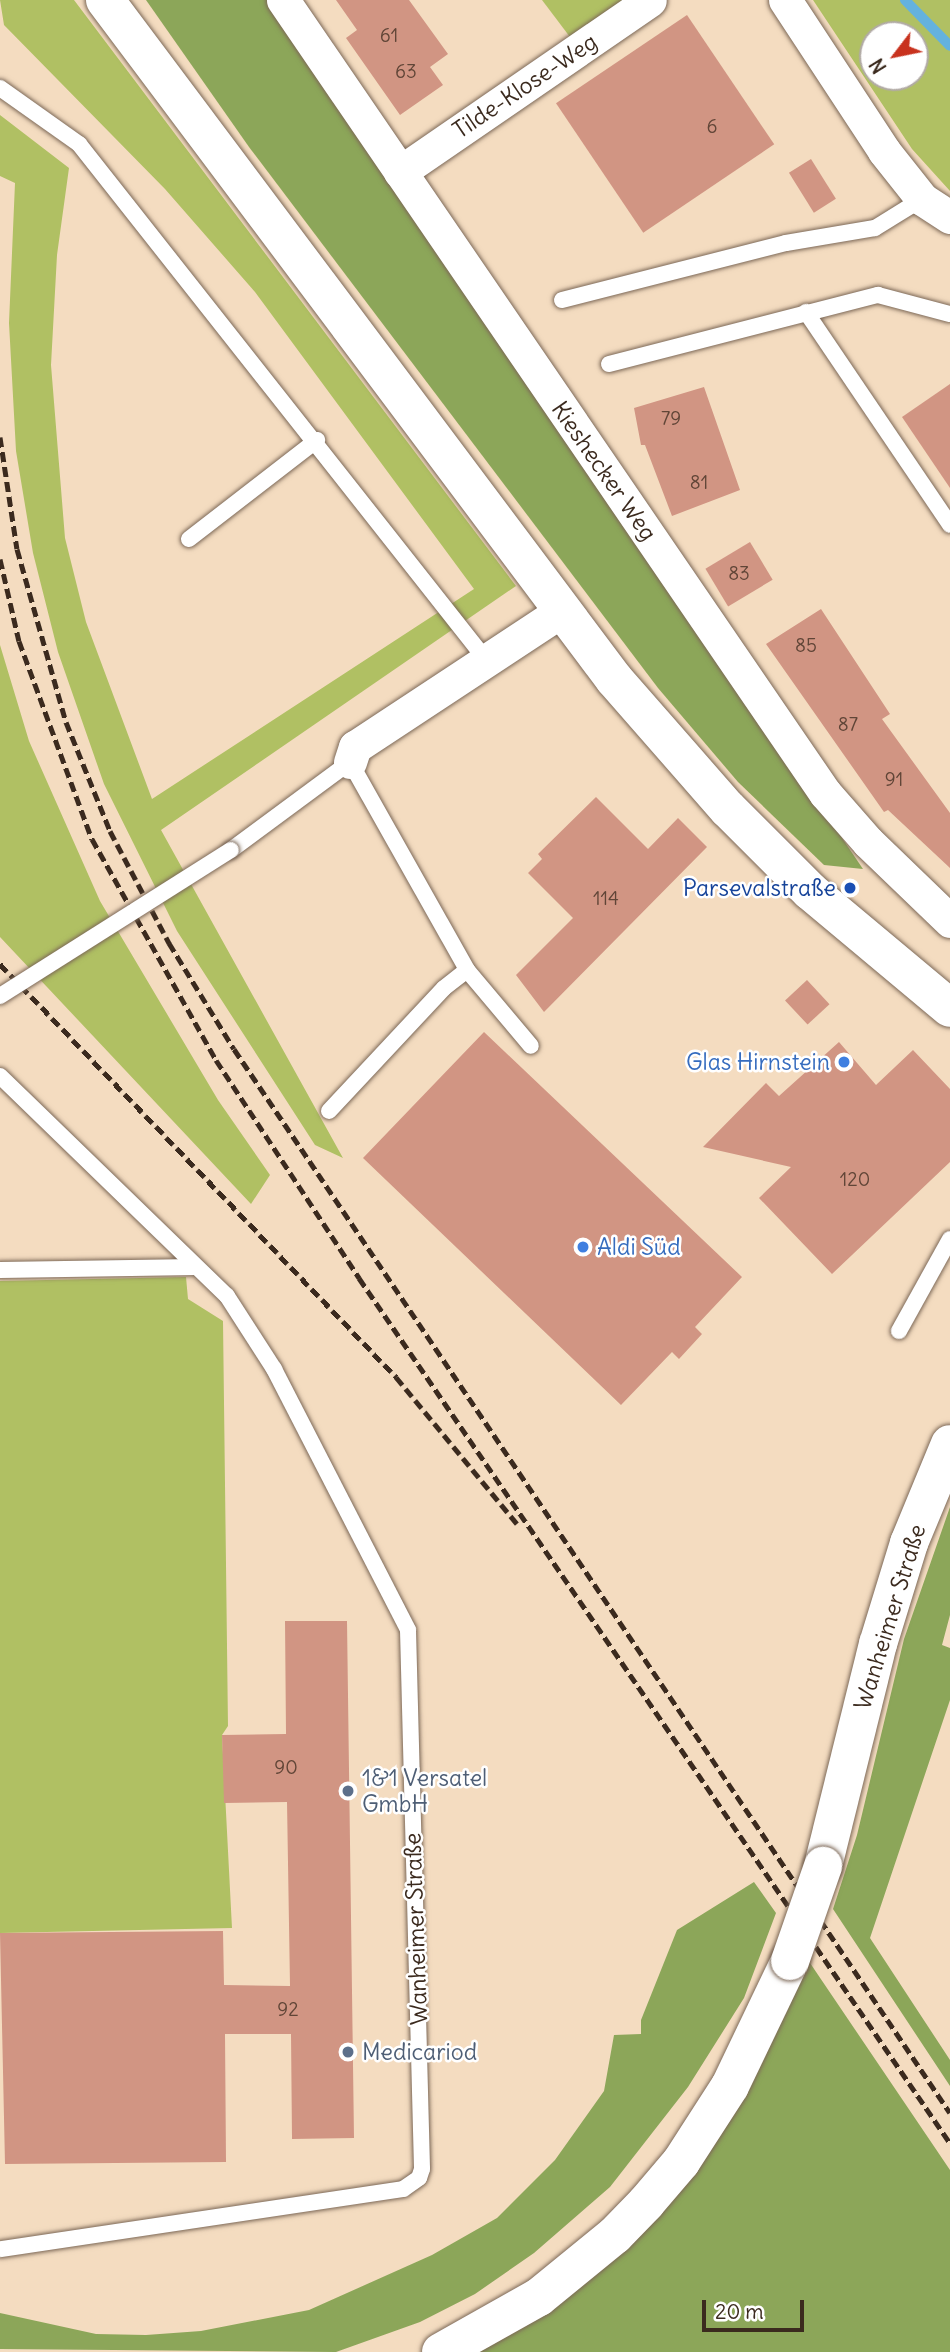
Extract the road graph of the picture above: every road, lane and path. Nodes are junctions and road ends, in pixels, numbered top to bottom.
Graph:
1 (105, 0) edge
2 (283, 0) edge
3 (650, 0) edge
4 (785, 0) edge
5 (0, 88) edge
6 (400, 172) junction
7 (922, 199) junction
8 (950, 217) edge
9 (562, 300) dead end
10 (806, 312) junction
11 (950, 314) edge
12 (609, 364) dead end
13 (317, 440) junction
14 (950, 525) edge
15 (189, 538) dead end
16 (562, 610) junction
17 (487, 661) junction
18 (350, 762) junction
19 (950, 921) edge
20 (467, 970) junction
21 (0, 996) edge
22 (950, 1008) edge
23 (531, 1046) dead end
24 (0, 1076) edge
25 (329, 1111) dead end
26 (950, 1239) edge
27 (196, 1267) junction
28 (0, 1270) edge
29 (899, 1331) dead end
30 (950, 1444) edge
31 (0, 2249) edge
32 (441, 2352) edge

1 - 16 street
2 - 6 street, Kieshecker Weg
3 - 6 street, Tilde-Klose-Weg
4 - 7 street
5 - 13 lane
6 - 19 street, Kieshecker Weg
7 - 8 street
7 - 9 lane
10 - 11 lane
10 - 12 lane
10 - 14 lane
13 - 15 lane
13 - 17 lane
16 - 17 street
16 - 22 street
17 - 18 street
18 - 20 lane
18 - 21 lane, bridge
20 - 23 lane
20 - 25 lane
24 - 27 lane, Wanheimer Straße
26 - 29 lane
27 - 28 lane
27 - 31 lane, Wanheimer Straße
30 - 32 street, Wanheimer Straße, bridge

